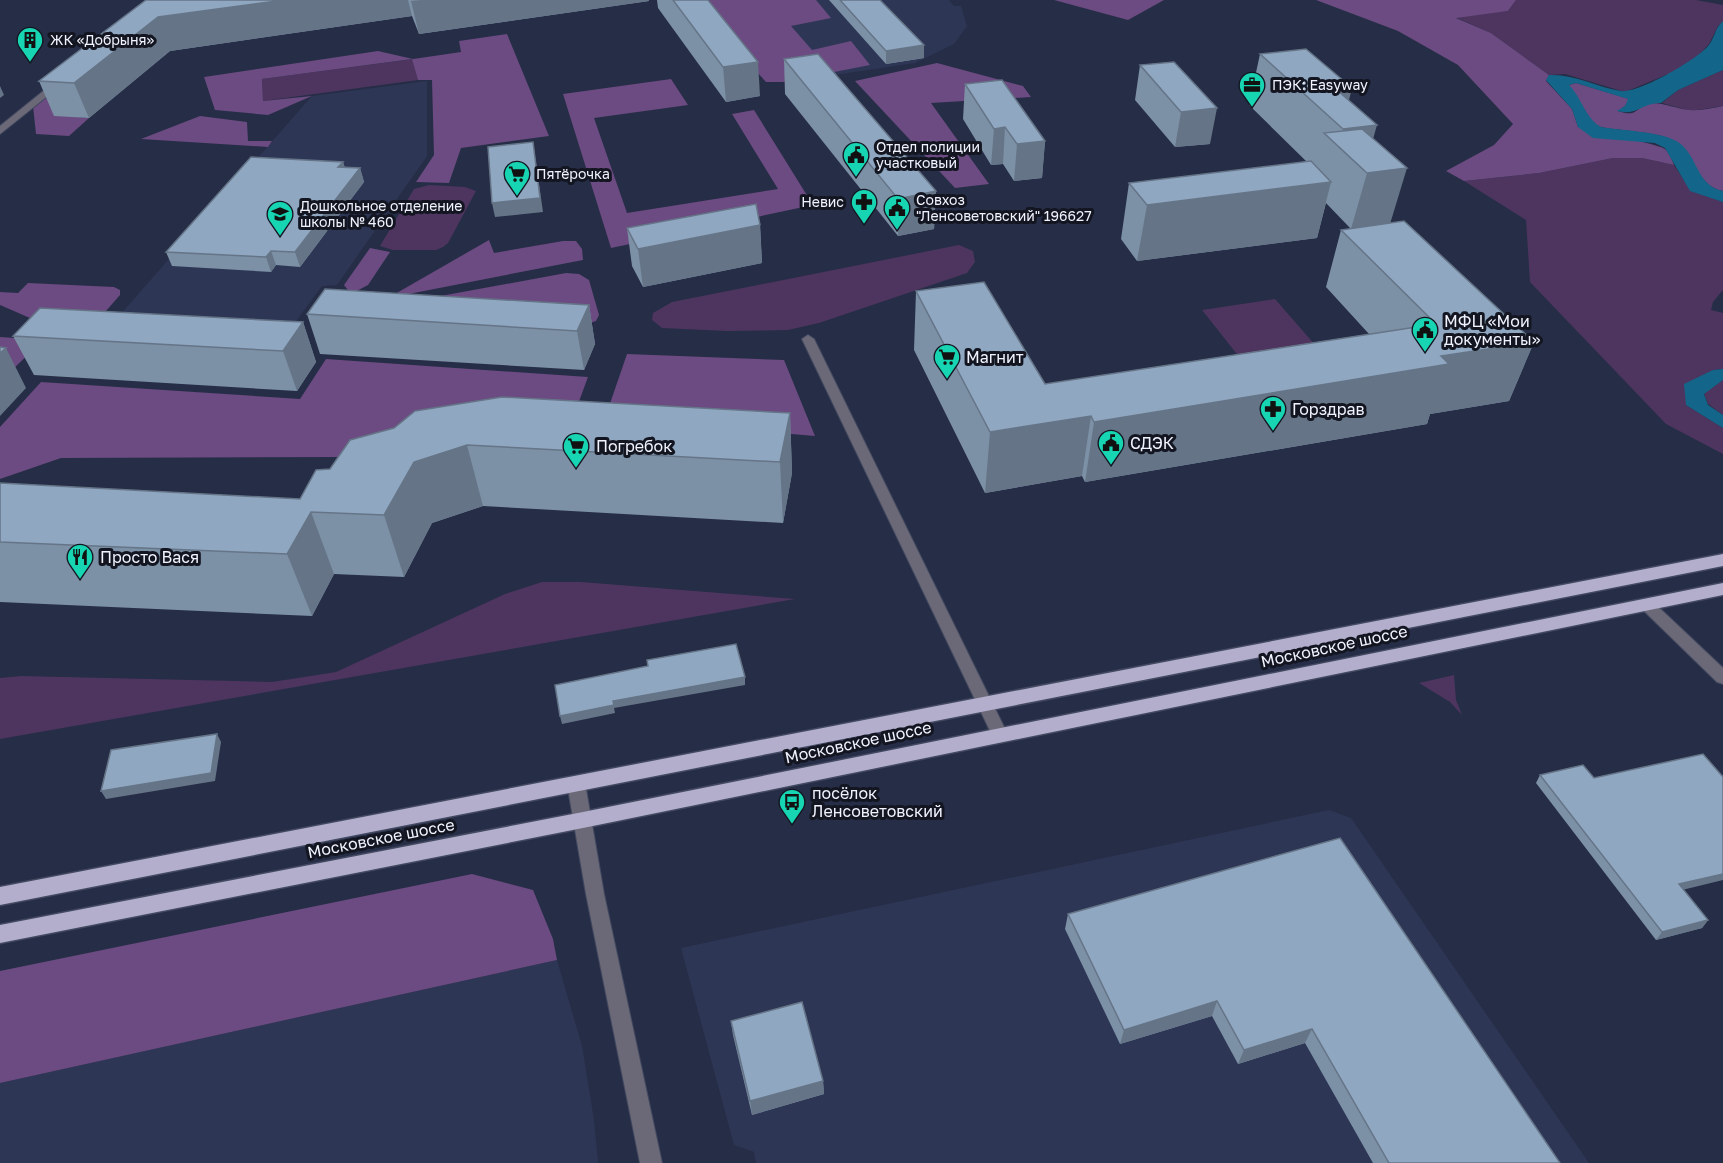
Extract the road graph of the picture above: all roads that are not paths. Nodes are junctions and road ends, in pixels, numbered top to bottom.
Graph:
1 (65, 78) edge
2 (0, 130) edge
3 (808, 339) dead end
4 (1723, 560) edge
5 (1723, 589) edge
6 (1646, 604) junction
7 (1723, 678) edge
8 (985, 704) junction
9 (1000, 735) junction
10 (576, 783) junction
11 (583, 820) junction
12 (0, 896) edge
13 (0, 934) edge
14 (651, 1163) edge

1 - 2 street
3 - 8 street
4 - 8 highway, Московское шоссе
5 - 6 highway, Московское шоссе
6 - 7 street
6 - 9 highway, Московское шоссе
8 - 9 street
8 - 10 highway, Московское шоссе
9 - 11 highway, Московское шоссе
10 - 11 street
10 - 12 highway, Московское шоссе
11 - 13 highway, Московское шоссе
11 - 14 street

